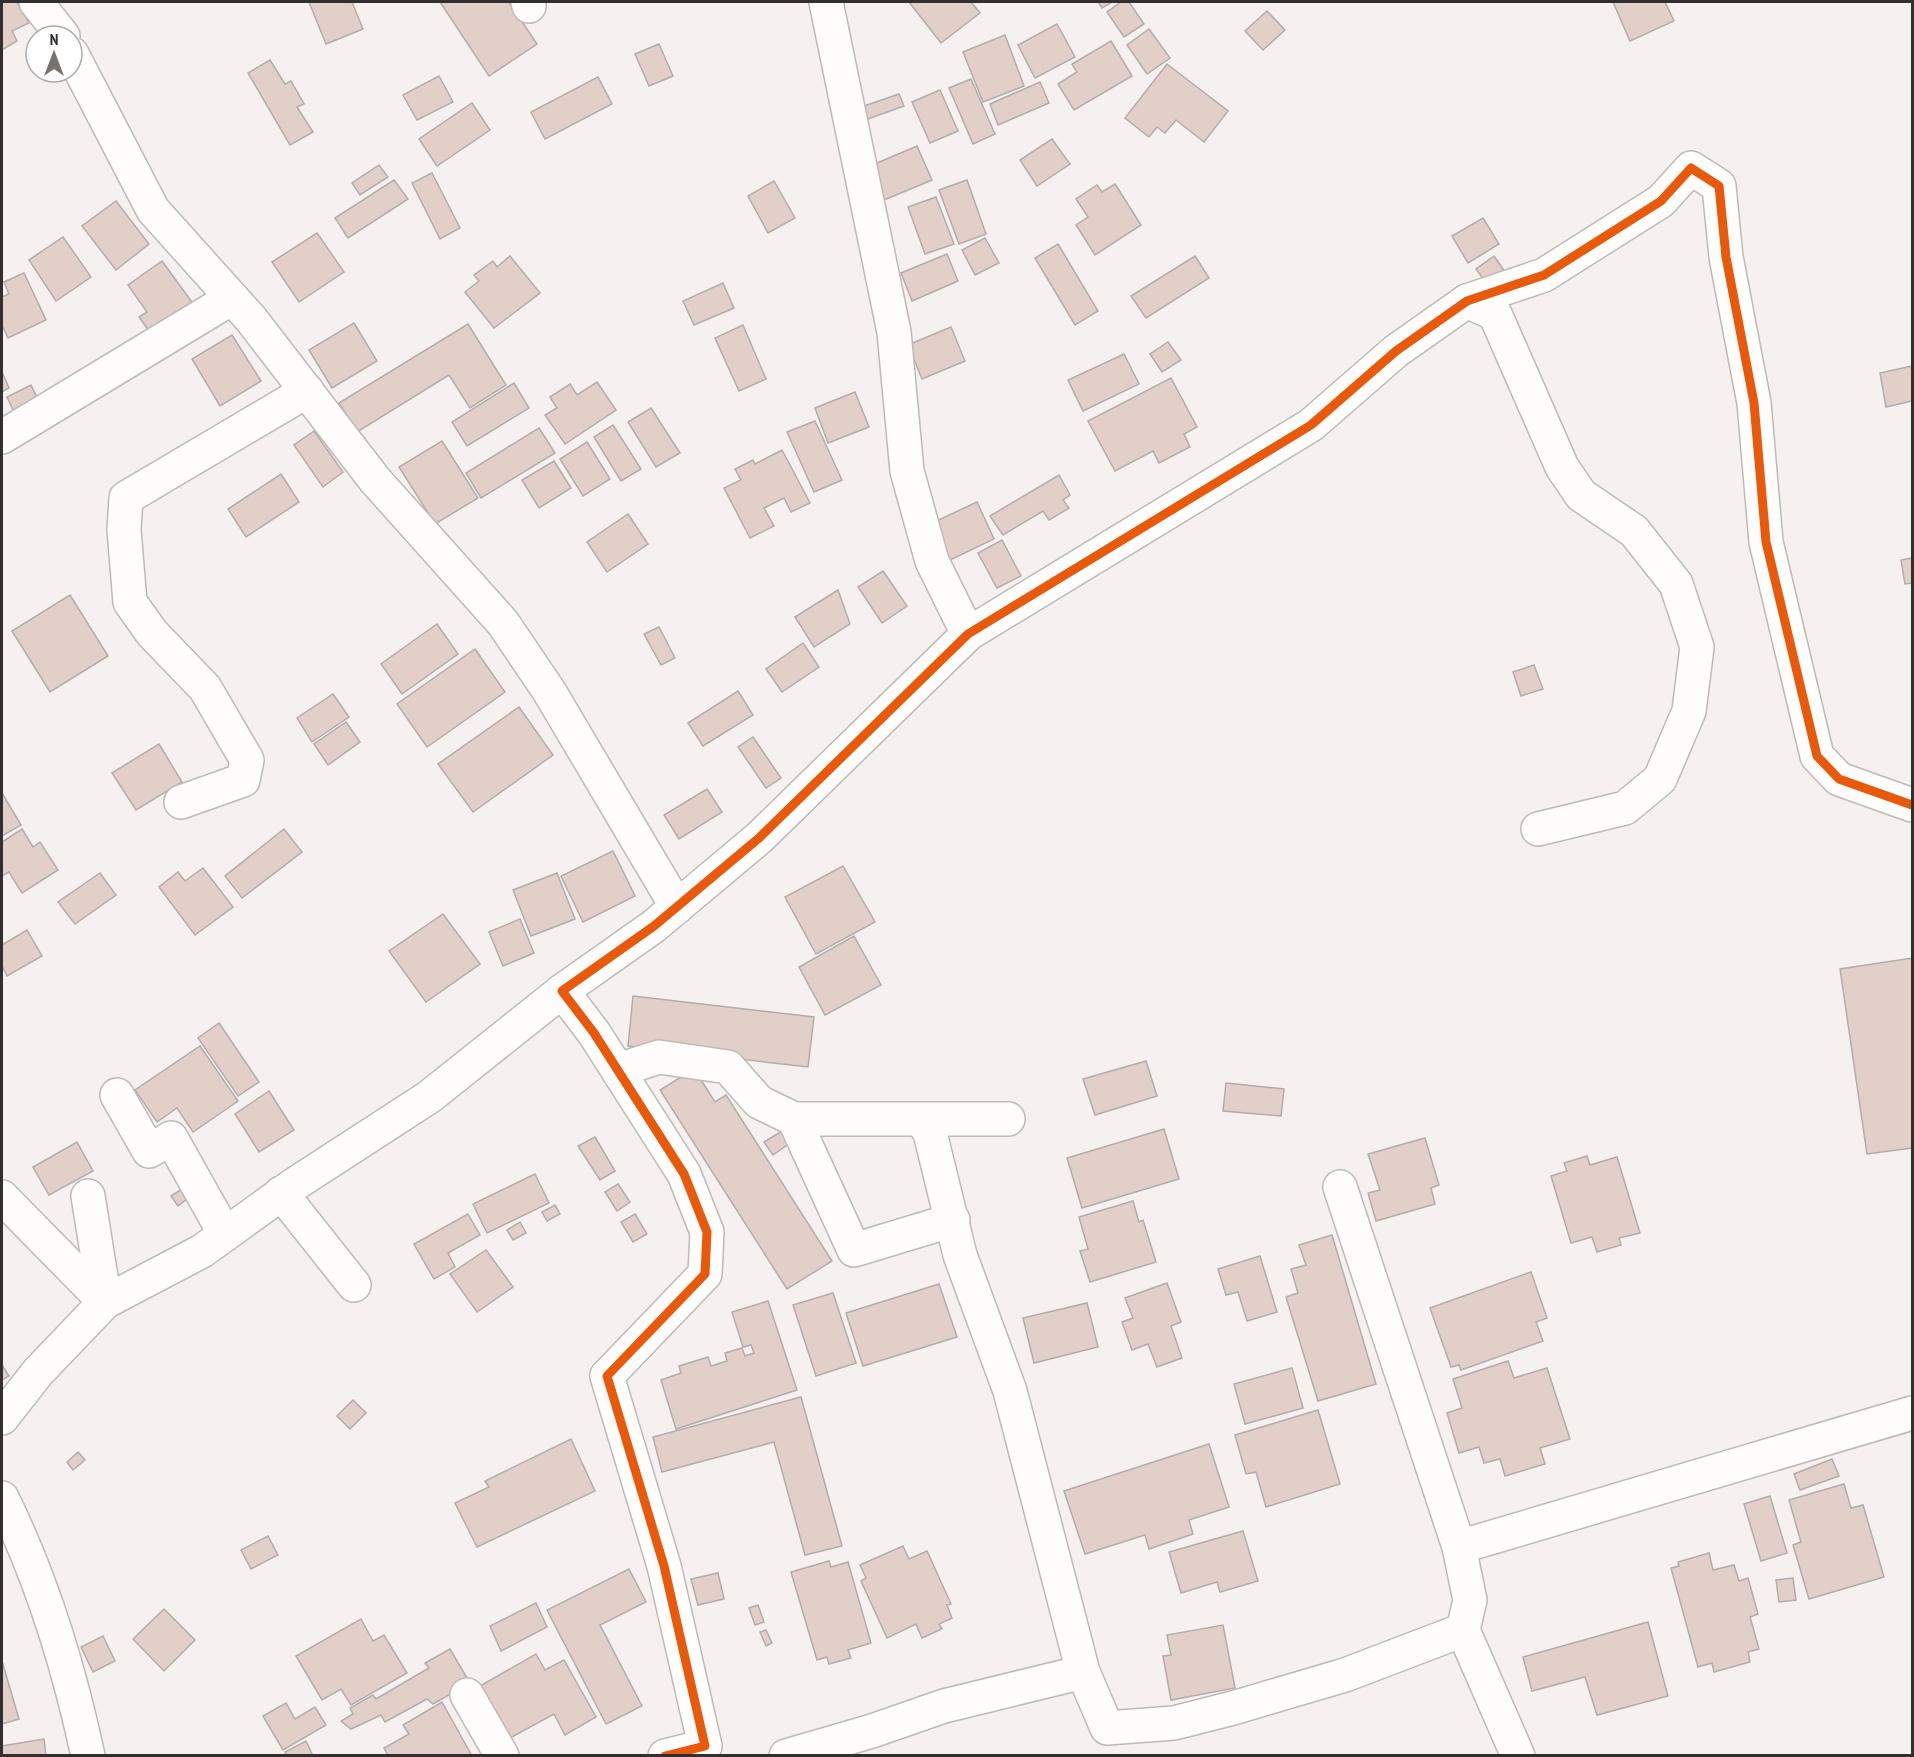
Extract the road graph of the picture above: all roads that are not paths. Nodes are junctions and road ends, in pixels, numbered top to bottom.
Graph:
1 (36, 2) edge
2 (826, 2) edge
3 (53, 24) edge
4 (84, 77) edge
5 (232, 298) junction
6 (1467, 301) junction
7 (307, 391) junction
8 (2, 436) edge
9 (968, 634) junction
10 (181, 802) dead end
11 (1912, 805) edge
12 (1538, 830) dead end
13 (677, 907) junction
14 (562, 991) junction
15 (618, 1070) junction
16 (117, 1095) dead end
17 (794, 1119) junction
18 (1008, 1119) dead end
19 (922, 1120) junction
20 (1340, 1187) dead end
21 (280, 1193) junction
22 (88, 1196) dead end
23 (2, 1197) edge
24 (953, 1220) junction
25 (225, 1234) junction
26 (354, 1286) dead end
27 (105, 1302) junction
28 (1912, 1413) edge
29 (2, 1418) edge
30 (2, 1498) edge
31 (1459, 1547) junction
32 (1463, 1630) junction
33 (1083, 1672) junction
34 (466, 1695) dead end
35 (1112, 1742) edge
36 (714, 1752) edge
37 (88, 1755) edge
38 (502, 1755) edge
39 (665, 1755) edge
40 (786, 1755) edge
41 (1518, 1755) edge

1 - 3 street
2 - 9 street
4 - 5 street
5 - 7 street
5 - 8 street
6 - 9 street
6 - 11 street
6 - 12 street
7 - 10 street
7 - 13 street
9 - 13 street
13 - 14 street
14 - 15 street
14 - 21 street
15 - 17 street
15 - 36 street
16 - 25 street
17 - 19 street
17 - 24 street
18 - 19 street
19 - 24 street
20 - 31 street
21 - 25 street
21 - 26 street
22 - 27 street
23 - 27 street
24 - 33 street
25 - 27 street
27 - 29 street
28 - 31 street
30 - 37 street
31 - 32 street
32 - 35 street
32 - 41 street
33 - 35 street
33 - 40 street
34 - 38 street
36 - 39 street

